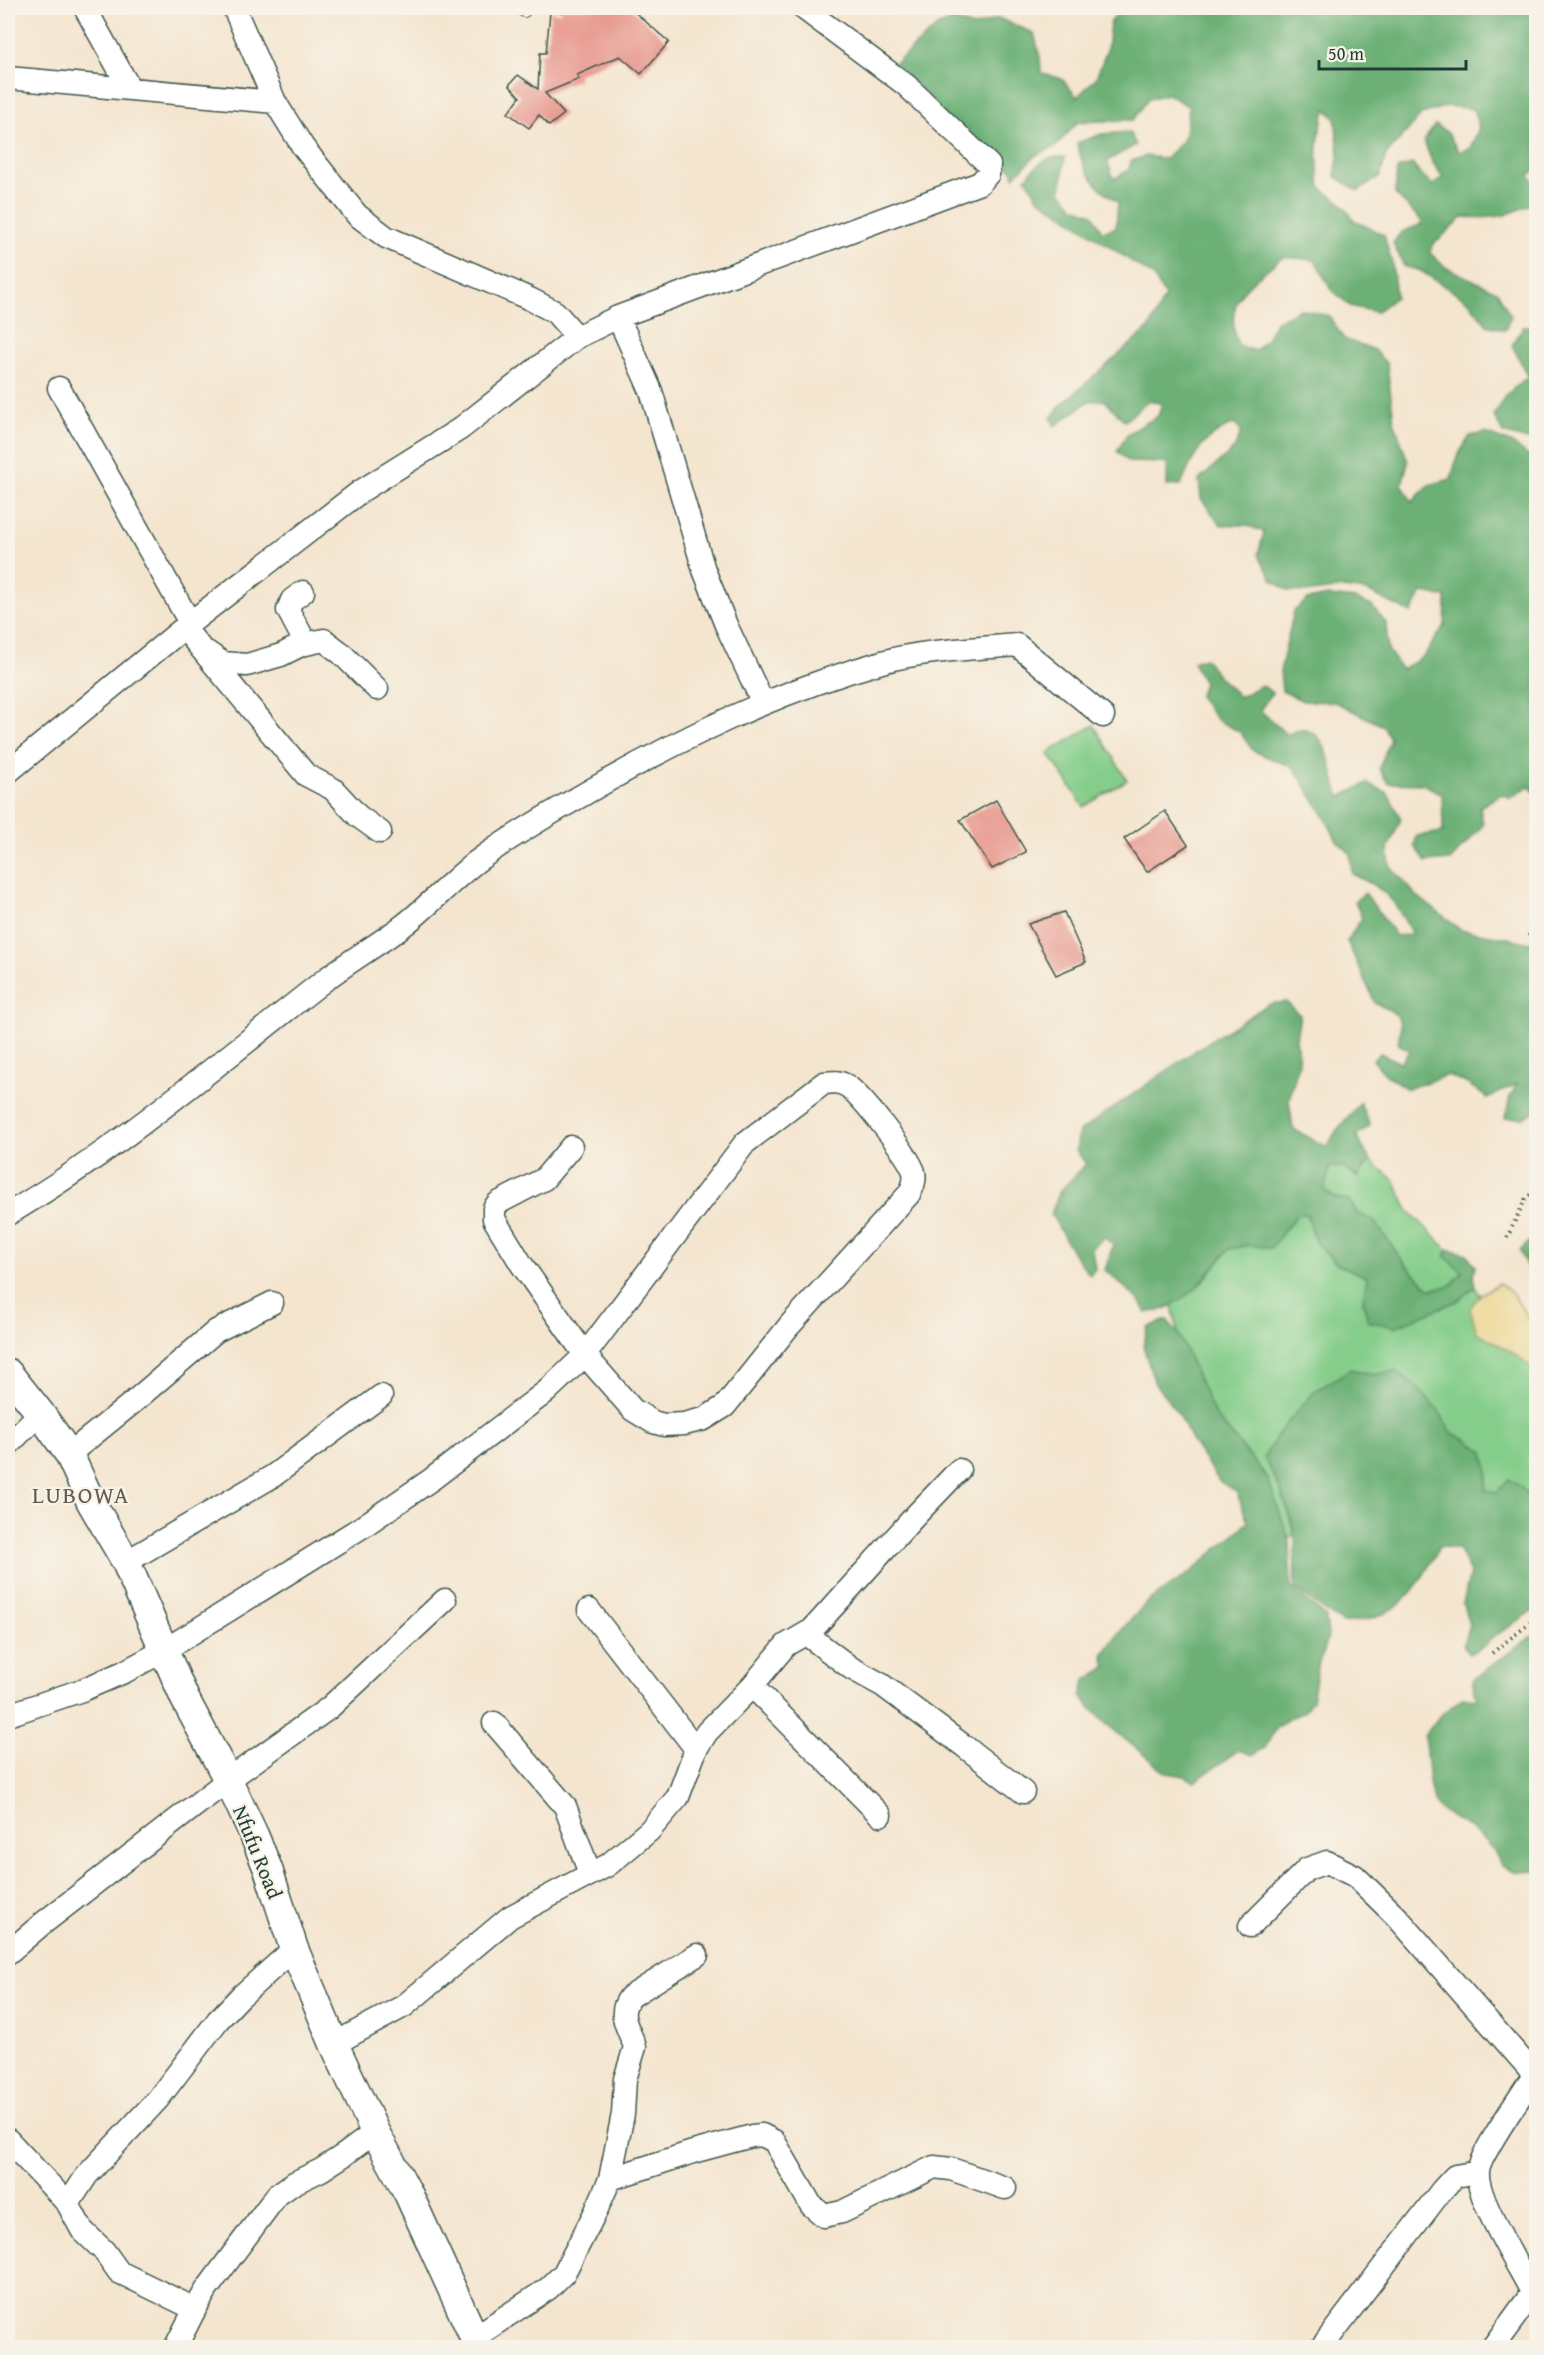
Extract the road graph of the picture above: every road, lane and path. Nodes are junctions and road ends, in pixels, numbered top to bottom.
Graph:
1 (84, 8) edge
2 (234, 8) edge
3 (803, 8) edge
4 (8, 78) edge
5 (130, 89) junction
6 (275, 102) junction
7 (618, 317) junction
8 (577, 337) junction
9 (59, 388) dead end
10 (303, 592) dead end
11 (190, 632) junction
12 (306, 644) junction
13 (377, 689) dead end
14 (763, 703) junction
15 (1103, 716) dead end
16 (8, 772) edge
17 (380, 832) dead end
18 (1536, 931) edge
19 (1528, 936) dead end
20 (571, 1148) dead end
21 (1536, 1189) edge
22 (8, 1214) edge
23 (1507, 1238) dead end
24 (272, 1303) dead end
25 (585, 1355) junction
26 (8, 1373) edge
27 (381, 1396) dead end
28 (40, 1413) junction
29 (8, 1445) edge
30 (69, 1454) junction
31 (959, 1470) dead end
32 (126, 1562) junction
33 (445, 1599) dead end
34 (589, 1610) dead end
35 (1536, 1618) edge
36 (806, 1634) junction
37 (163, 1650) junction
38 (1492, 1653) dead end
39 (752, 1686) junction
40 (8, 1715) edge
41 (494, 1723) dead end
42 (696, 1749) junction
43 (228, 1780) junction
44 (1023, 1792) dead end
45 (880, 1815) dead end
46 (590, 1874) junction
47 (1250, 1926) dead end
48 (294, 1949) junction
49 (8, 1953) edge
50 (697, 1954) dead end
51 (334, 2044) junction
52 (1536, 2074) edge
53 (375, 2132) junction
54 (8, 2140) edge
55 (1478, 2172) junction
56 (610, 2179) junction
57 (1005, 2188) dead end
58 (68, 2204) junction
59 (1532, 2303) edge
60 (195, 2309) junction
61 (477, 2342) edge
62 (175, 2348) edge
63 (1321, 2348) edge
64 (1492, 2348) edge

1 - 5 street
2 - 6 street
3 - 7 street
4 - 5 street
5 - 6 street
6 - 8 street
7 - 8 street
7 - 14 street
8 - 11 street
9 - 11 street
10 - 12 street
11 - 12 street
11 - 16 street
11 - 17 street
12 - 13 street
14 - 15 street
14 - 22 street
18 - 19 path
20 - 25 street
21 - 23 path
24 - 30 street
25 - 25 street
25 - 37 street
26 - 28 street, Nfufu Road
27 - 32 street
28 - 29 street
28 - 30 street, Nfufu Road
30 - 32 street, Nfufu Road
31 - 36 street
32 - 37 street, Nfufu Road
33 - 43 street
34 - 42 street
35 - 38 path
36 - 39 street
36 - 44 street
37 - 40 street
37 - 43 street, Nfufu Road
39 - 42 street
39 - 45 street
41 - 46 street
42 - 46 street
43 - 48 street, Nfufu Road
43 - 49 street
46 - 51 street
47 - 52 street
48 - 51 street, Nfufu Road
48 - 58 street
50 - 56 street
51 - 53 street, Nfufu Road
52 - 55 street
53 - 60 street
53 - 61 street, Nfufu Road
54 - 58 street
55 - 59 street
55 - 63 street
56 - 57 street
56 - 61 street
58 - 60 street
59 - 64 street
60 - 62 street

